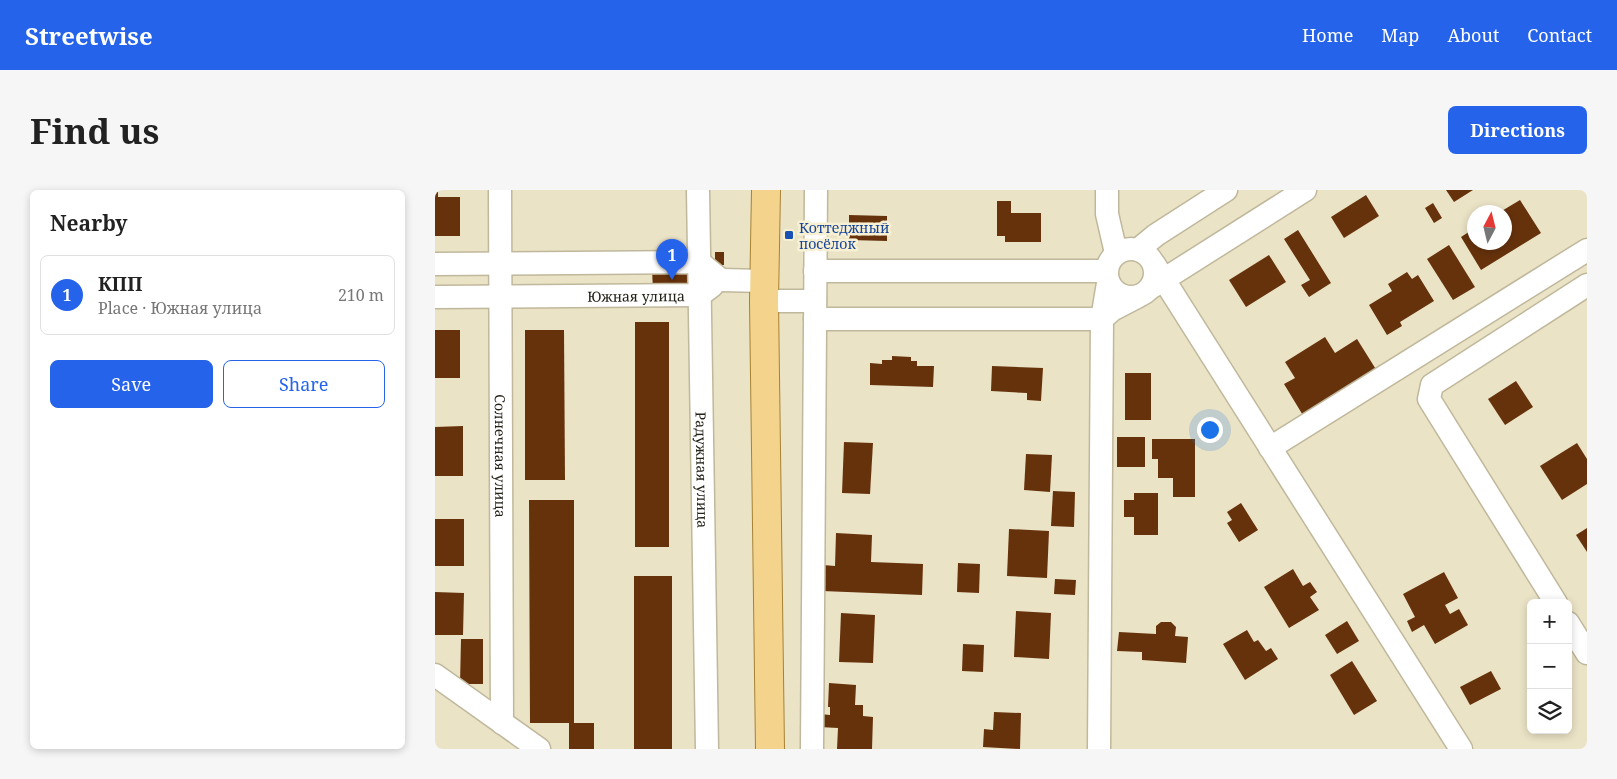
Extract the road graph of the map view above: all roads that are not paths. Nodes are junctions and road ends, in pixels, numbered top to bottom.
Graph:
1 (500, 190) edge
2 (698, 190) edge
3 (766, 190) edge
4 (816, 190) edge
5 (1107, 190) edge
6 (1226, 190) edge
7 (1305, 190) edge
8 (1587, 250) edge
9 (699, 262) junction
10 (501, 263) junction
11 (435, 264) edge
12 (1110, 269) junction
13 (815, 271) junction
14 (1149, 275) junction
15 (721, 280) junction
16 (1587, 285) edge
17 (764, 291) junction
18 (700, 295) junction
19 (501, 296) junction
20 (435, 297) edge
21 (815, 310) junction
22 (1102, 319) junction
23 (1271, 448) junction
24 (1554, 599) edge
25 (1572, 629) edge
26 (1587, 653) edge
27 (435, 675) edge
28 (502, 723) junction
29 (539, 749) edge
30 (707, 749) edge
31 (769, 749) edge
32 (812, 749) edge
33 (1099, 749) edge
34 (1461, 749) edge

1 - 10 street, Солнечная улица
2 - 9 street, Радужная улица
3 - 17 main road
4 - 13 street
5 - 12 street
6 - 14 street
7 - 14 street
8 - 23 street
9 - 10 street
9 - 15 street
9 - 18 street, Радужная улица
10 - 11 street
10 - 19 street, Солнечная улица
12 - 13 street
12 - 14 street
12 - 14 street
12 - 22 street
13 - 21 street
14 - 22 street
14 - 23 street
15 - 17 street
15 - 18 street, Южная улица
16 - 24 street
17 - 21 street
17 - 31 main road
18 - 19 street, Южная улица
18 - 30 street, Радужная улица
19 - 20 street, Южная улица
19 - 28 street, Солнечная улица
21 - 22 street
21 - 32 street
22 - 33 street
23 - 34 street
25 - 26 street
27 - 28 street
28 - 29 street

